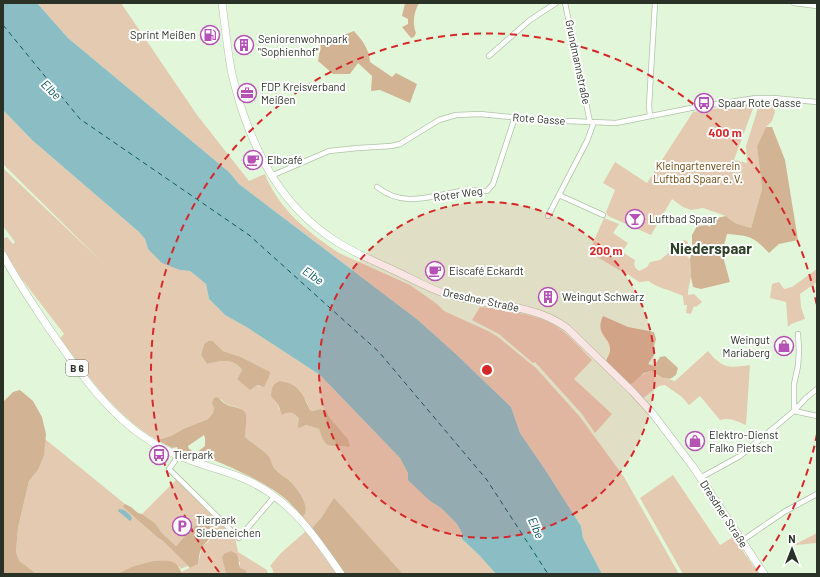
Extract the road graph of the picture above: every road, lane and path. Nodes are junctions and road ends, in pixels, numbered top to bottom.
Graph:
1 (222, 3) edge
2 (556, 3) edge
3 (565, 3) edge
4 (655, 3) edge
5 (794, 3) edge
6 (817, 6) edge
7 (489, 56) dead end
8 (817, 102) edge
9 (650, 116) junction
10 (515, 117) junction
11 (592, 122) junction
12 (271, 176) junction
13 (378, 187) dead end
14 (559, 195) junction
15 (603, 215) dead end
16 (548, 216) dead end
17 (3, 255) edge
18 (798, 334) dead end
19 (817, 389) edge
20 (794, 411) junction
21 (817, 416) edge
22 (177, 455) junction
23 (700, 478) junction
24 (817, 494) edge
25 (274, 496) junction
26 (743, 540) junction
27 (340, 574) edge
28 (764, 574) edge

1 - 12 main road, Dresdner Straße
2 - 7 street
3 - 11 street, Grundmannstraße
4 - 9 street
5 - 6 street
8 - 9 street, Rote Gasse
9 - 11 street, Rote Gasse
10 - 11 street, Rote Gasse
10 - 12 street, Rote Gasse
10 - 13 street, Roter Weg
11 - 14 street
12 - 23 main road, Dresdner Straße
14 - 15 street
14 - 16 street
17 - 22 main road, B 6
18 - 20 street
19 - 20 street
20 - 21 street
20 - 23 street
22 - 25 main road, B 6
22 - 25 street
23 - 26 main road, Dresdner Straße
24 - 26 street
25 - 27 main road, B 6
26 - 28 main road, Dresdner Straße

